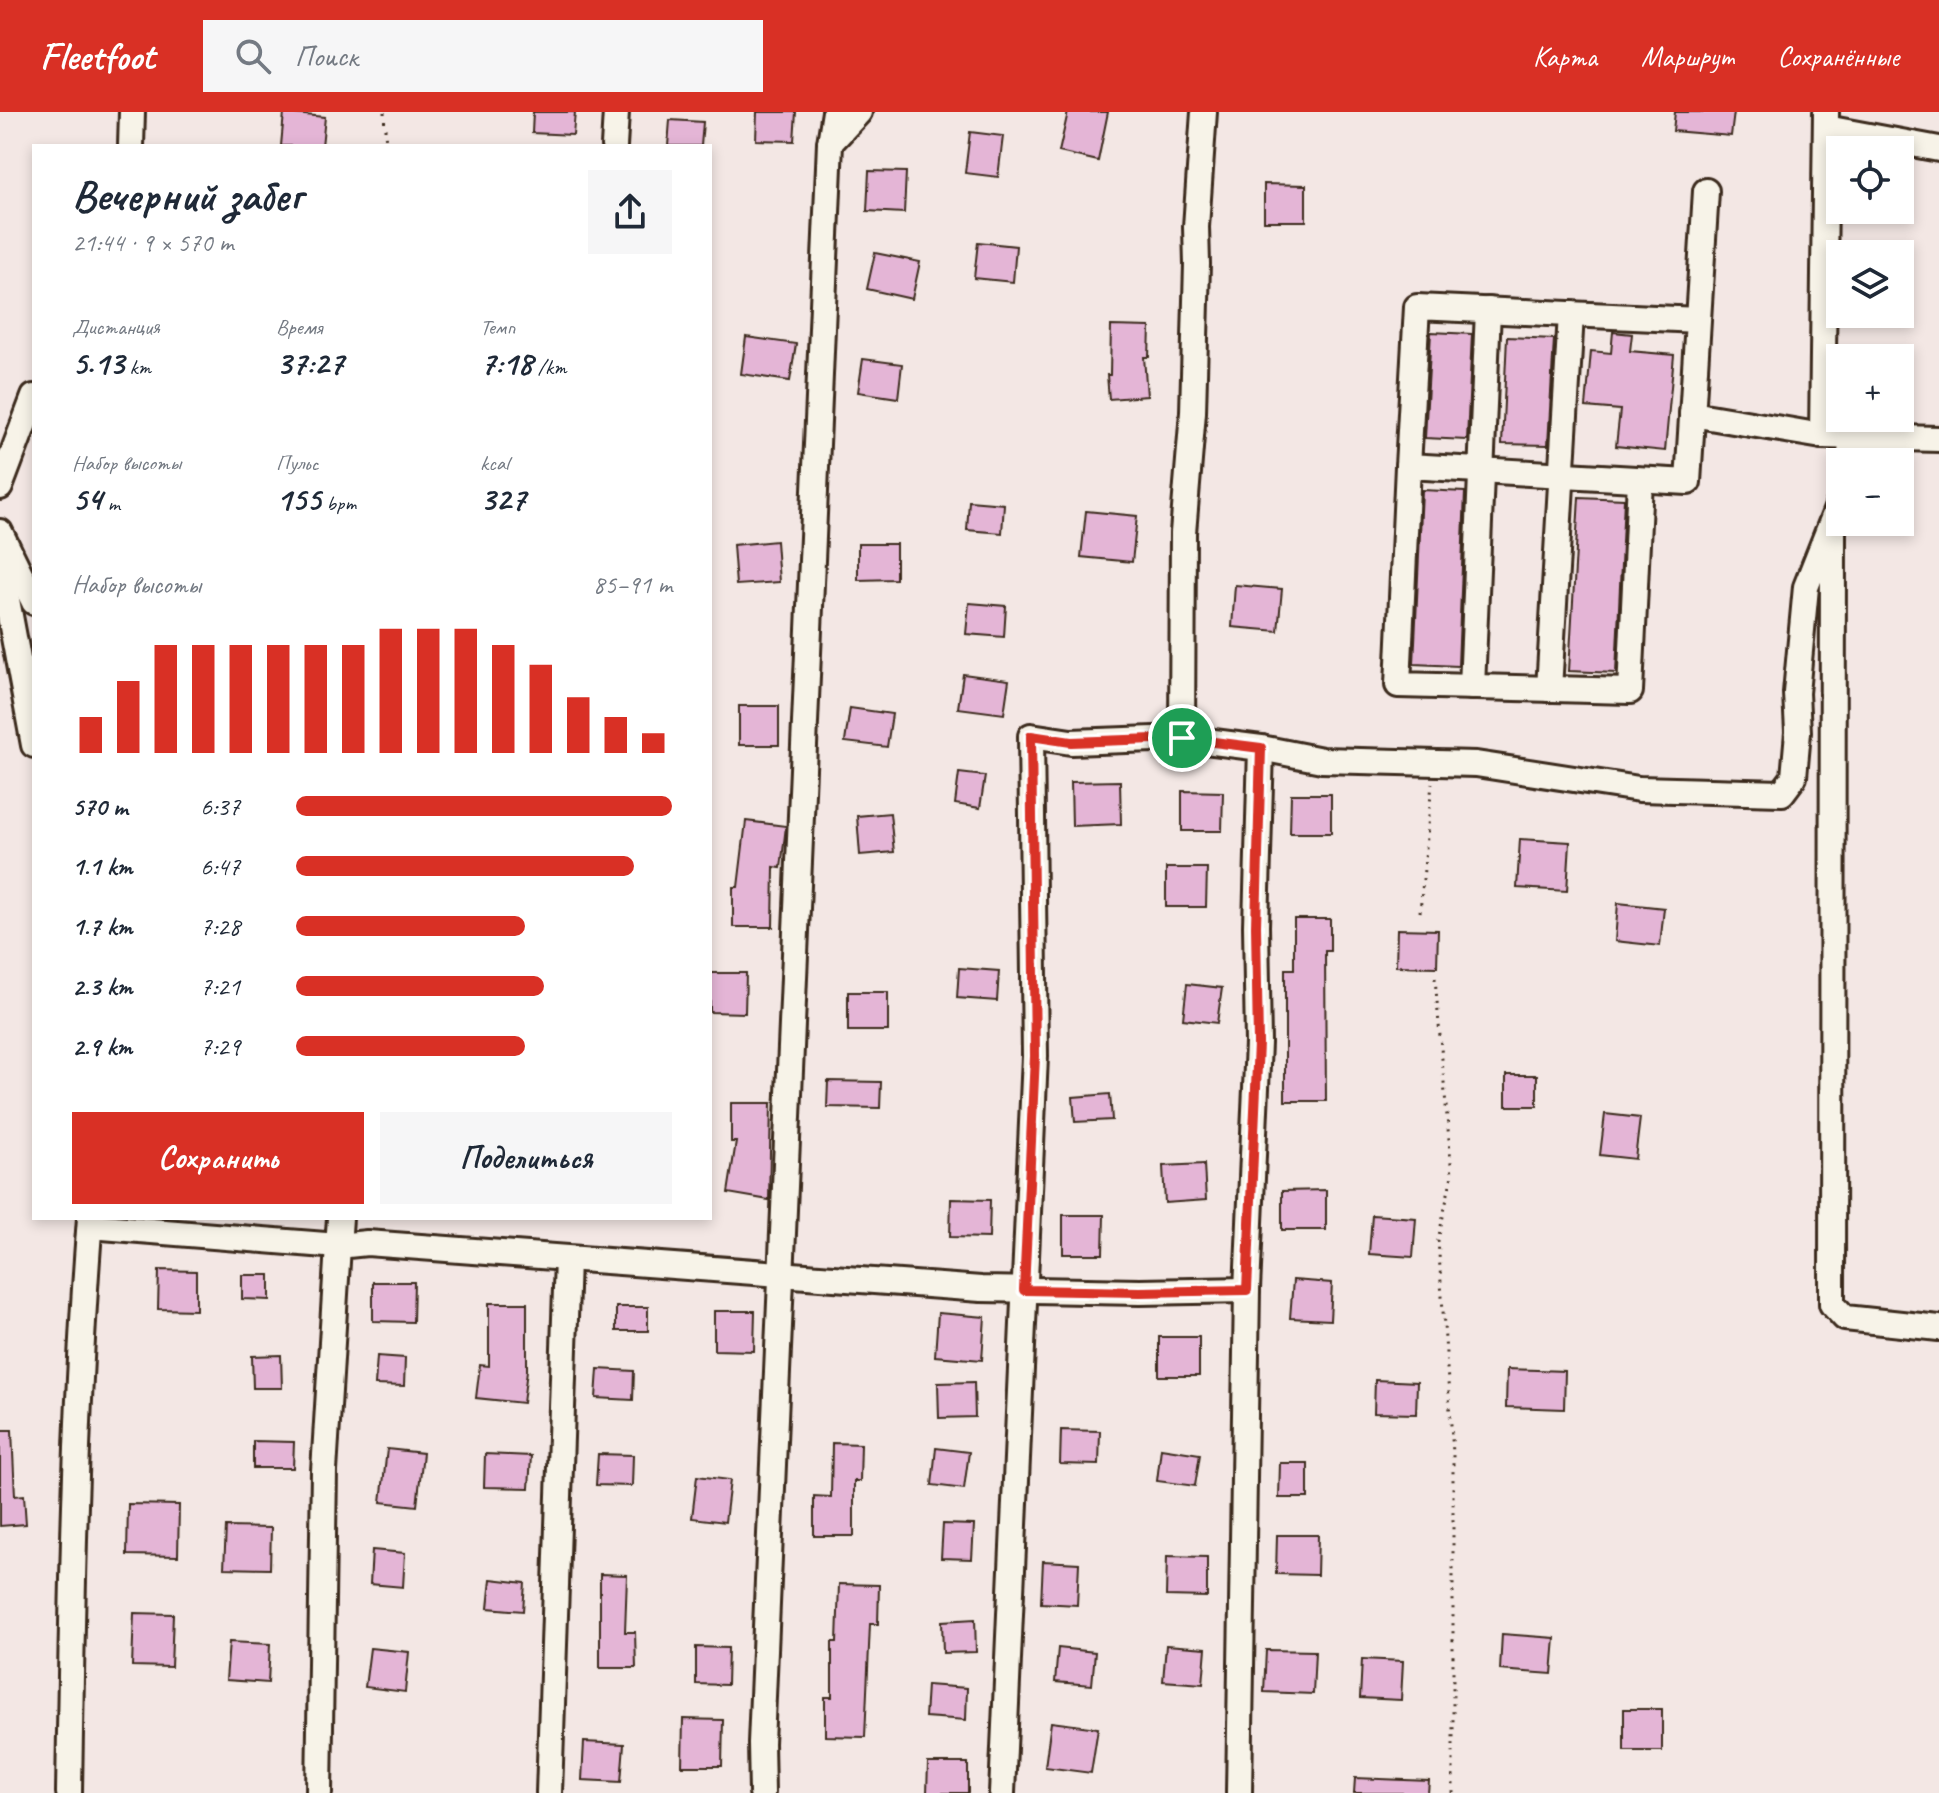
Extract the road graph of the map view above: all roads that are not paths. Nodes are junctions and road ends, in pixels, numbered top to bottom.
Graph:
1 (132, 112) edge
2 (616, 112) edge
3 (835, 112) edge
4 (859, 112) edge
5 (1204, 112) edge
6 (1826, 120) edge
7 (830, 143) junction
8 (131, 144) edge
9 (614, 144) edge
10 (1939, 149) edge
11 (1706, 191) dead end
12 (1488, 310) junction
13 (1571, 314) junction
14 (1698, 320) junction
15 (32, 402) edge
16 (1692, 414) junction
17 (1822, 436) junction
18 (1852, 437) junction
19 (1939, 439) edge
20 (1851, 448) edge
21 (1408, 466) junction
22 (1481, 470) junction
23 (1563, 475) junction
24 (1640, 480) junction
25 (0, 487) edge
26 (0, 532) edge
27 (1827, 536) edge
28 (1836, 536) edge
29 (0, 562) edge
30 (32, 598) edge
31 (1472, 687) junction
32 (1549, 689) junction
33 (32, 734) edge
34 (1182, 738) junction
35 (1261, 748) junction
36 (1832, 792) junction
37 (1782, 793) junction
38 (340, 1220) edge
39 (90, 1222) edge
40 (338, 1246) junction
41 (567, 1259) junction
42 (782, 1275) junction
43 (1024, 1290) junction
44 (1247, 1290) junction
45 (1939, 1328) edge
46 (69, 1793) edge
47 (319, 1793) edge
48 (549, 1793) edge
49 (762, 1793) edge
50 (1002, 1793) edge
51 (1239, 1793) edge

1 - 8 street
2 - 9 street
3 - 7 street
4 - 7 street
5 - 34 street
6 - 10 street
6 - 17 street
7 - 42 street
11 - 14 street
12 - 13 street
12 - 21 street
12 - 22 street
13 - 14 street
13 - 23 street
14 - 16 street
15 - 25 street
16 - 17 street
16 - 24 street
17 - 18 street
18 - 19 street
18 - 20 street
21 - 22 street
21 - 31 street
22 - 23 street
22 - 31 street
23 - 24 street
23 - 32 street
24 - 32 street
26 - 30 street
27 - 37 street
28 - 36 street
29 - 33 street
31 - 32 street
34 - 35 street
34 - 43 street
35 - 37 street
35 - 44 street
36 - 37 street
36 - 45 street
38 - 40 street
39 - 40 street
39 - 46 street
40 - 41 street
40 - 47 street
41 - 42 street
41 - 48 street
42 - 43 street
42 - 49 street
43 - 44 street
43 - 50 street
44 - 51 street

